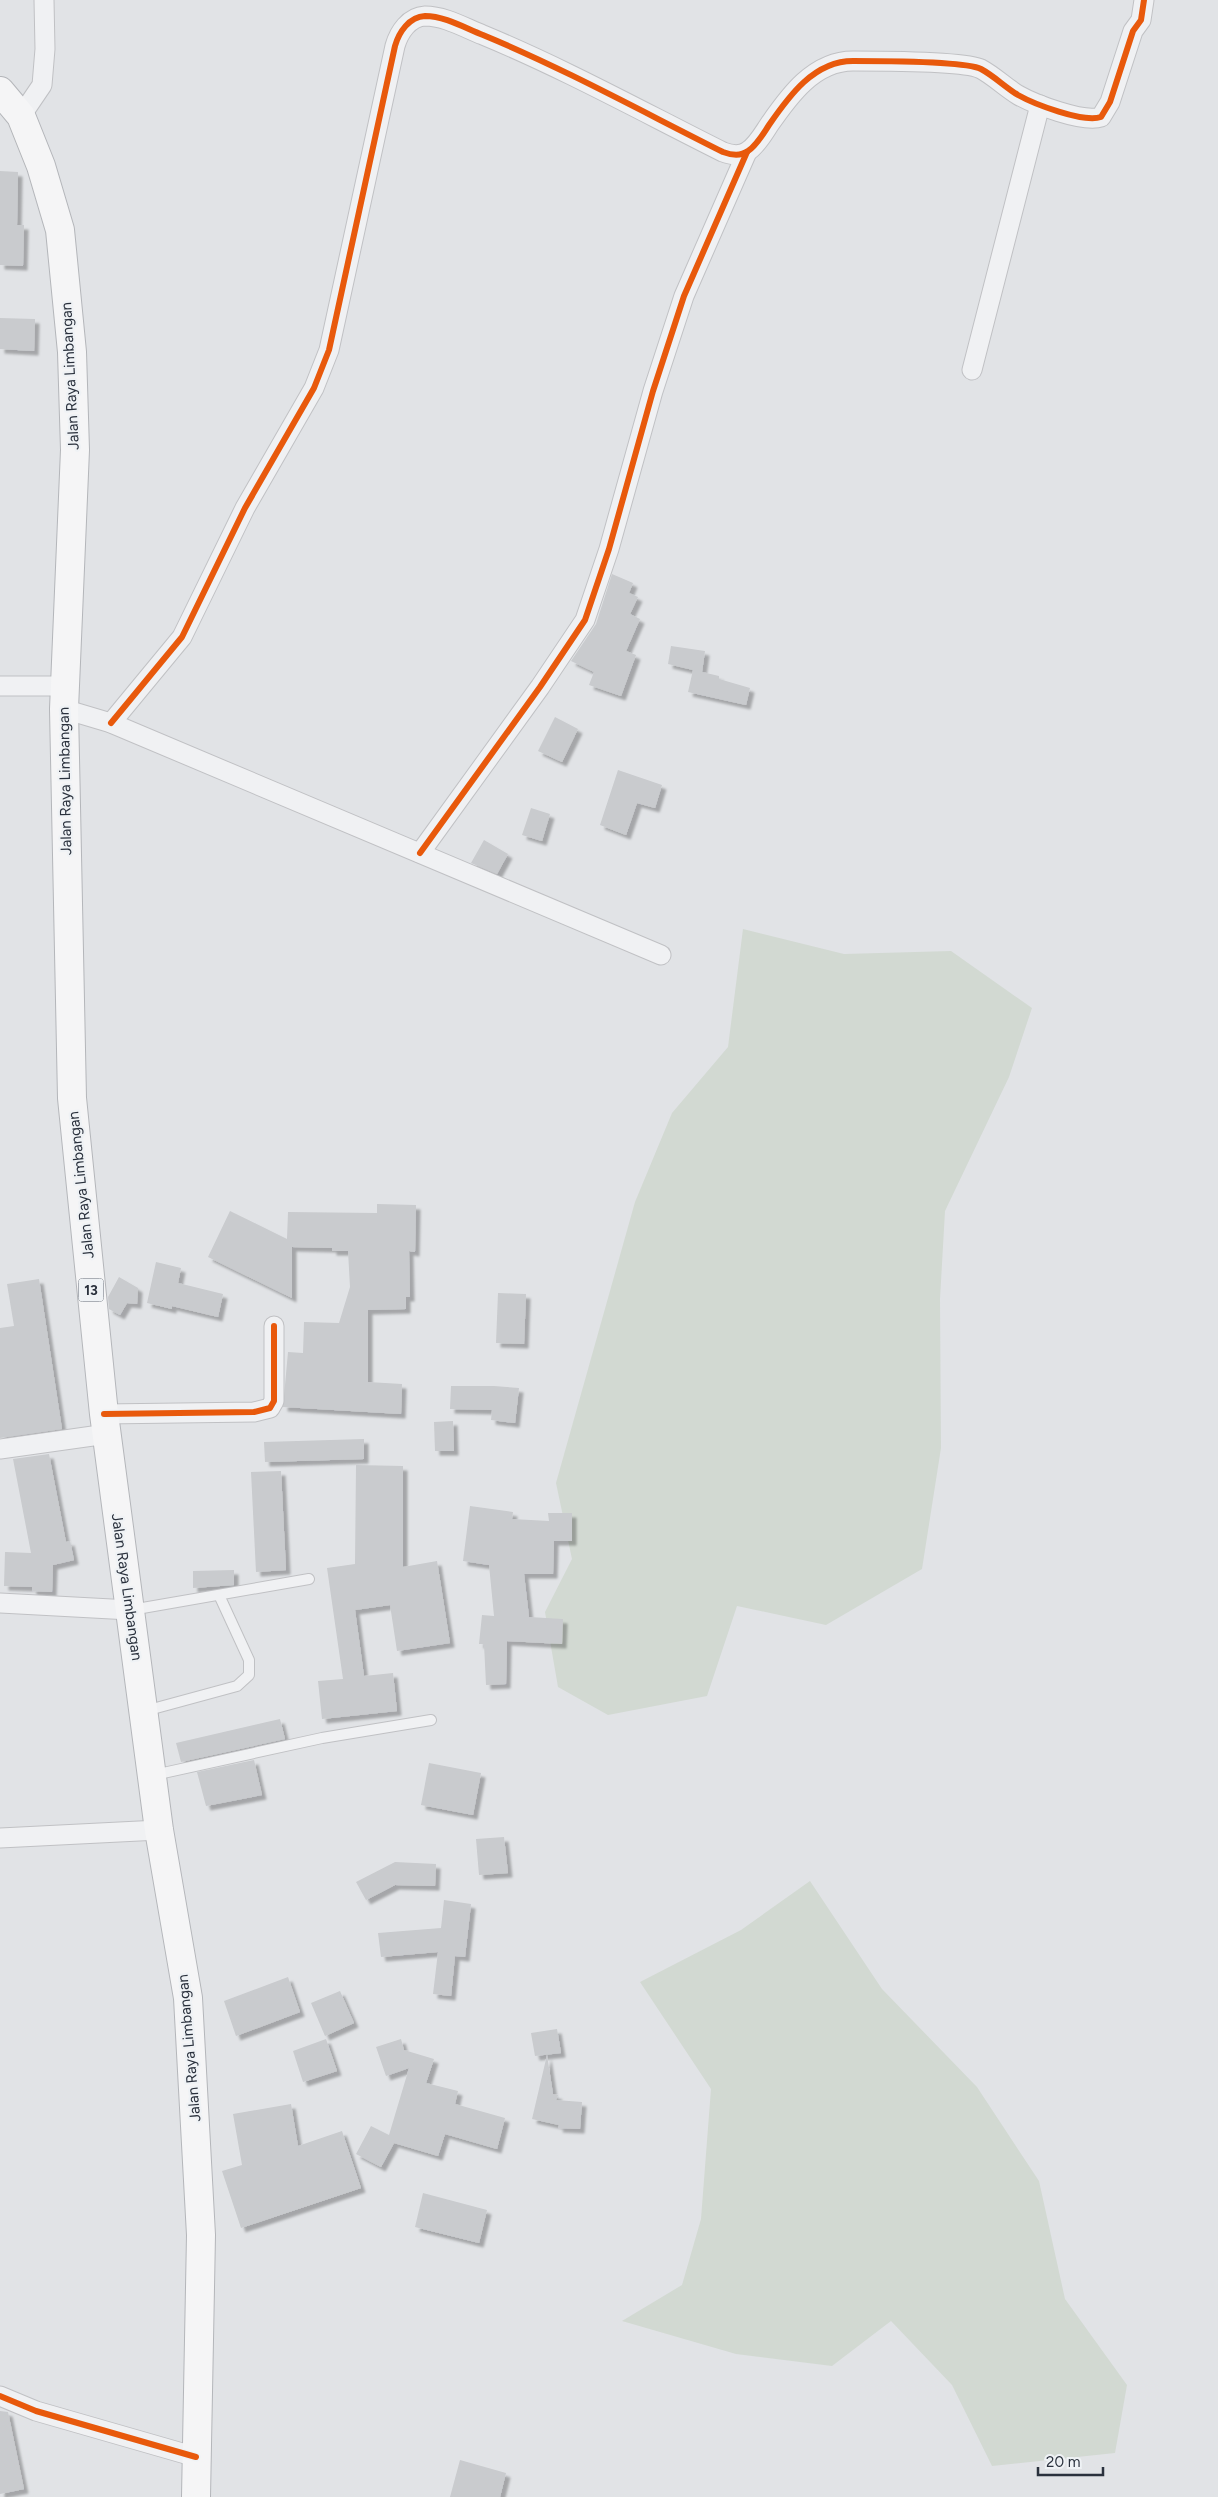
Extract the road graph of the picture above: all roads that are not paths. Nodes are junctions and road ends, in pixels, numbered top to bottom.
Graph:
1 (44, 0) edge
2 (1144, 0) edge
3 (0, 91) edge
4 (1040, 105) junction
5 (21, 116) junction
6 (747, 152) junction
7 (972, 370) dead end
8 (0, 686) edge
9 (64, 697) junction
10 (111, 723) junction
11 (420, 853) junction
12 (661, 955) dead end
13 (274, 1326) dead end
14 (105, 1424) junction
15 (0, 1449) edge
16 (309, 1579) dead end
17 (219, 1595) junction
18 (0, 1602) edge
19 (130, 1610) junction
20 (145, 1711) junction
21 (431, 1720) dead end
22 (153, 1775) junction
23 (159, 1830) junction
24 (0, 1838) edge
25 (0, 2396) edge
26 (196, 2457) junction
27 (196, 2497) edge

1 - 5 street
2 - 4 street
3 - 5 highway, Jalan Raya Limbangan / 13
4 - 6 street
4 - 7 street
5 - 9 highway, Jalan Raya Limbangan / 13
6 - 10 street
6 - 11 street
8 - 9 street
9 - 10 street
9 - 14 highway, Jalan Raya Limbangan / 13
10 - 11 street
11 - 12 street
13 - 14 street
14 - 15 street
14 - 19 highway, Jalan Raya Limbangan / 13
16 - 17 lane
17 - 19 lane
17 - 20 lane
18 - 19 street
19 - 20 highway, Jalan Raya Limbangan / 13
20 - 22 highway, Jalan Raya Limbangan / 13
21 - 22 lane
22 - 23 highway, Jalan Raya Limbangan / 13
23 - 24 street
23 - 26 highway, Jalan Raya Limbangan / 13
25 - 26 street
26 - 27 highway, Jalan Raya Limbangan / 13

